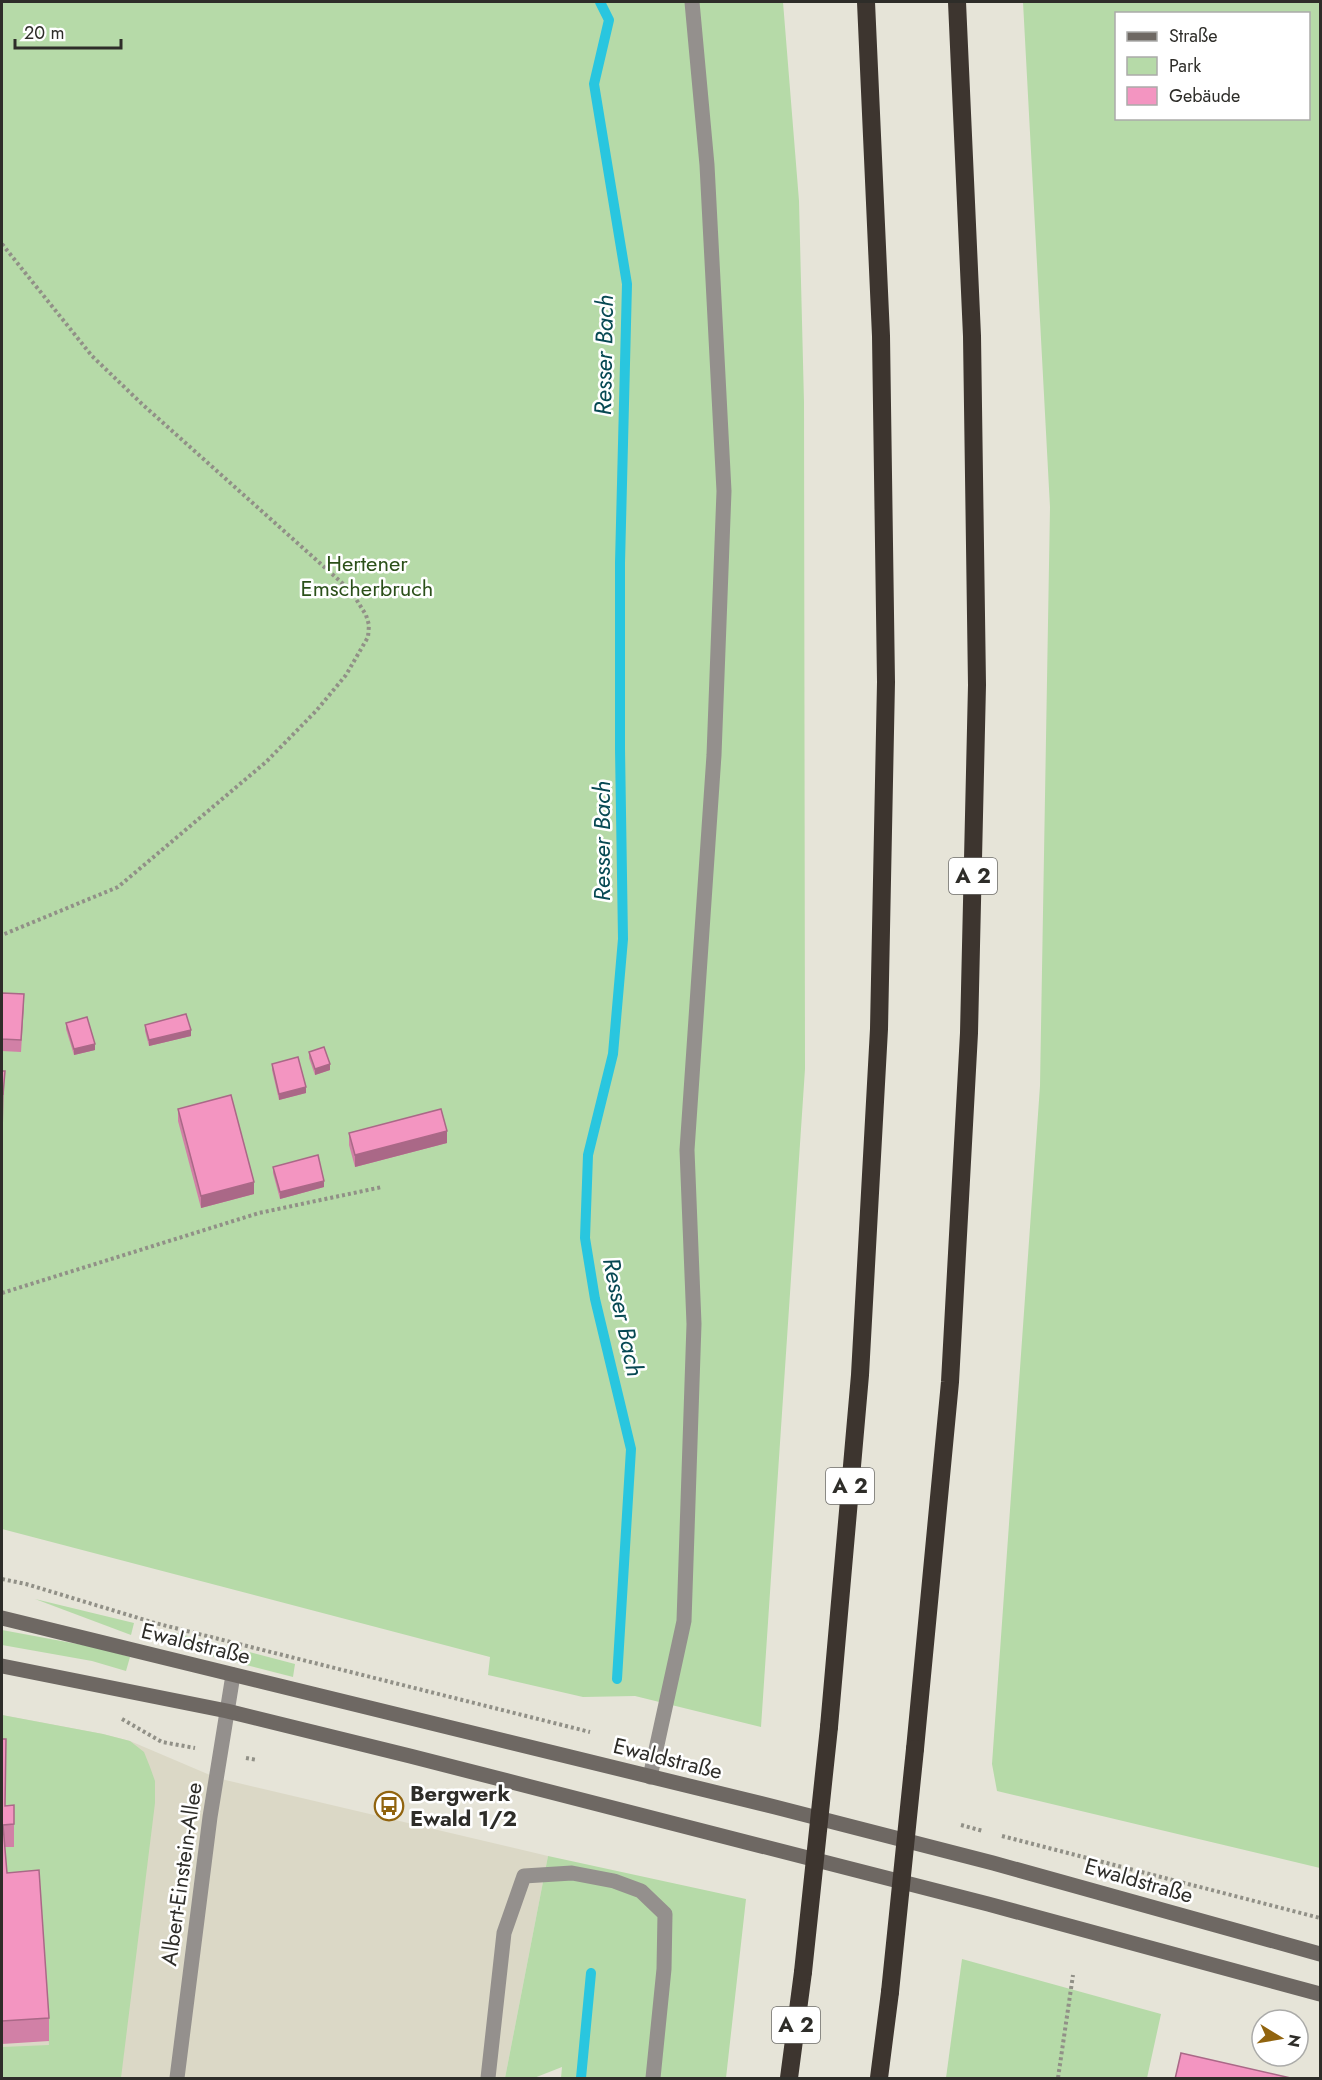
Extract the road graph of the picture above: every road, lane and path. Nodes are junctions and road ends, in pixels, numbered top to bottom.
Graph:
1 (692, 2) edge
2 (866, 2) edge
3 (957, 2) edge
4 (2, 244) edge
5 (2, 935) edge
6 (382, 1187) dead end
7 (2, 1293) edge
8 (2, 1579) edge
9 (2, 1618) edge
10 (2, 1666) edge
11 (233, 1675) junction
12 (227, 1711) junction
13 (598, 1734) dead end
14 (650, 1777) junction
15 (969, 1827) dead end
16 (990, 1833) dead end
17 (1001, 1835) dead end
18 (1320, 1918) edge
19 (1320, 1954) edge
20 (1073, 1975) dead end
21 (1320, 1994) edge
22 (177, 2079) edge
23 (488, 2079) edge
24 (653, 2079) edge
25 (789, 2079) edge
26 (879, 2079) edge
27 (1058, 2079) edge

1 - 14 street
2 - 25 highway, A 2, bridge
3 - 26 highway, A 2, bridge
4 - 5 path
6 - 7 path
8 - 13 path
9 - 11 main road, Ewaldstraße
10 - 12 main road
11 - 12 street, Albert-Einstein-Allee
11 - 14 main road, Ewaldstraße
12 - 21 main road
12 - 22 street, Albert-Einstein-Allee
14 - 19 main road, Ewaldstraße
15 - 16 path
17 - 18 path
20 - 27 path
23 - 24 street

